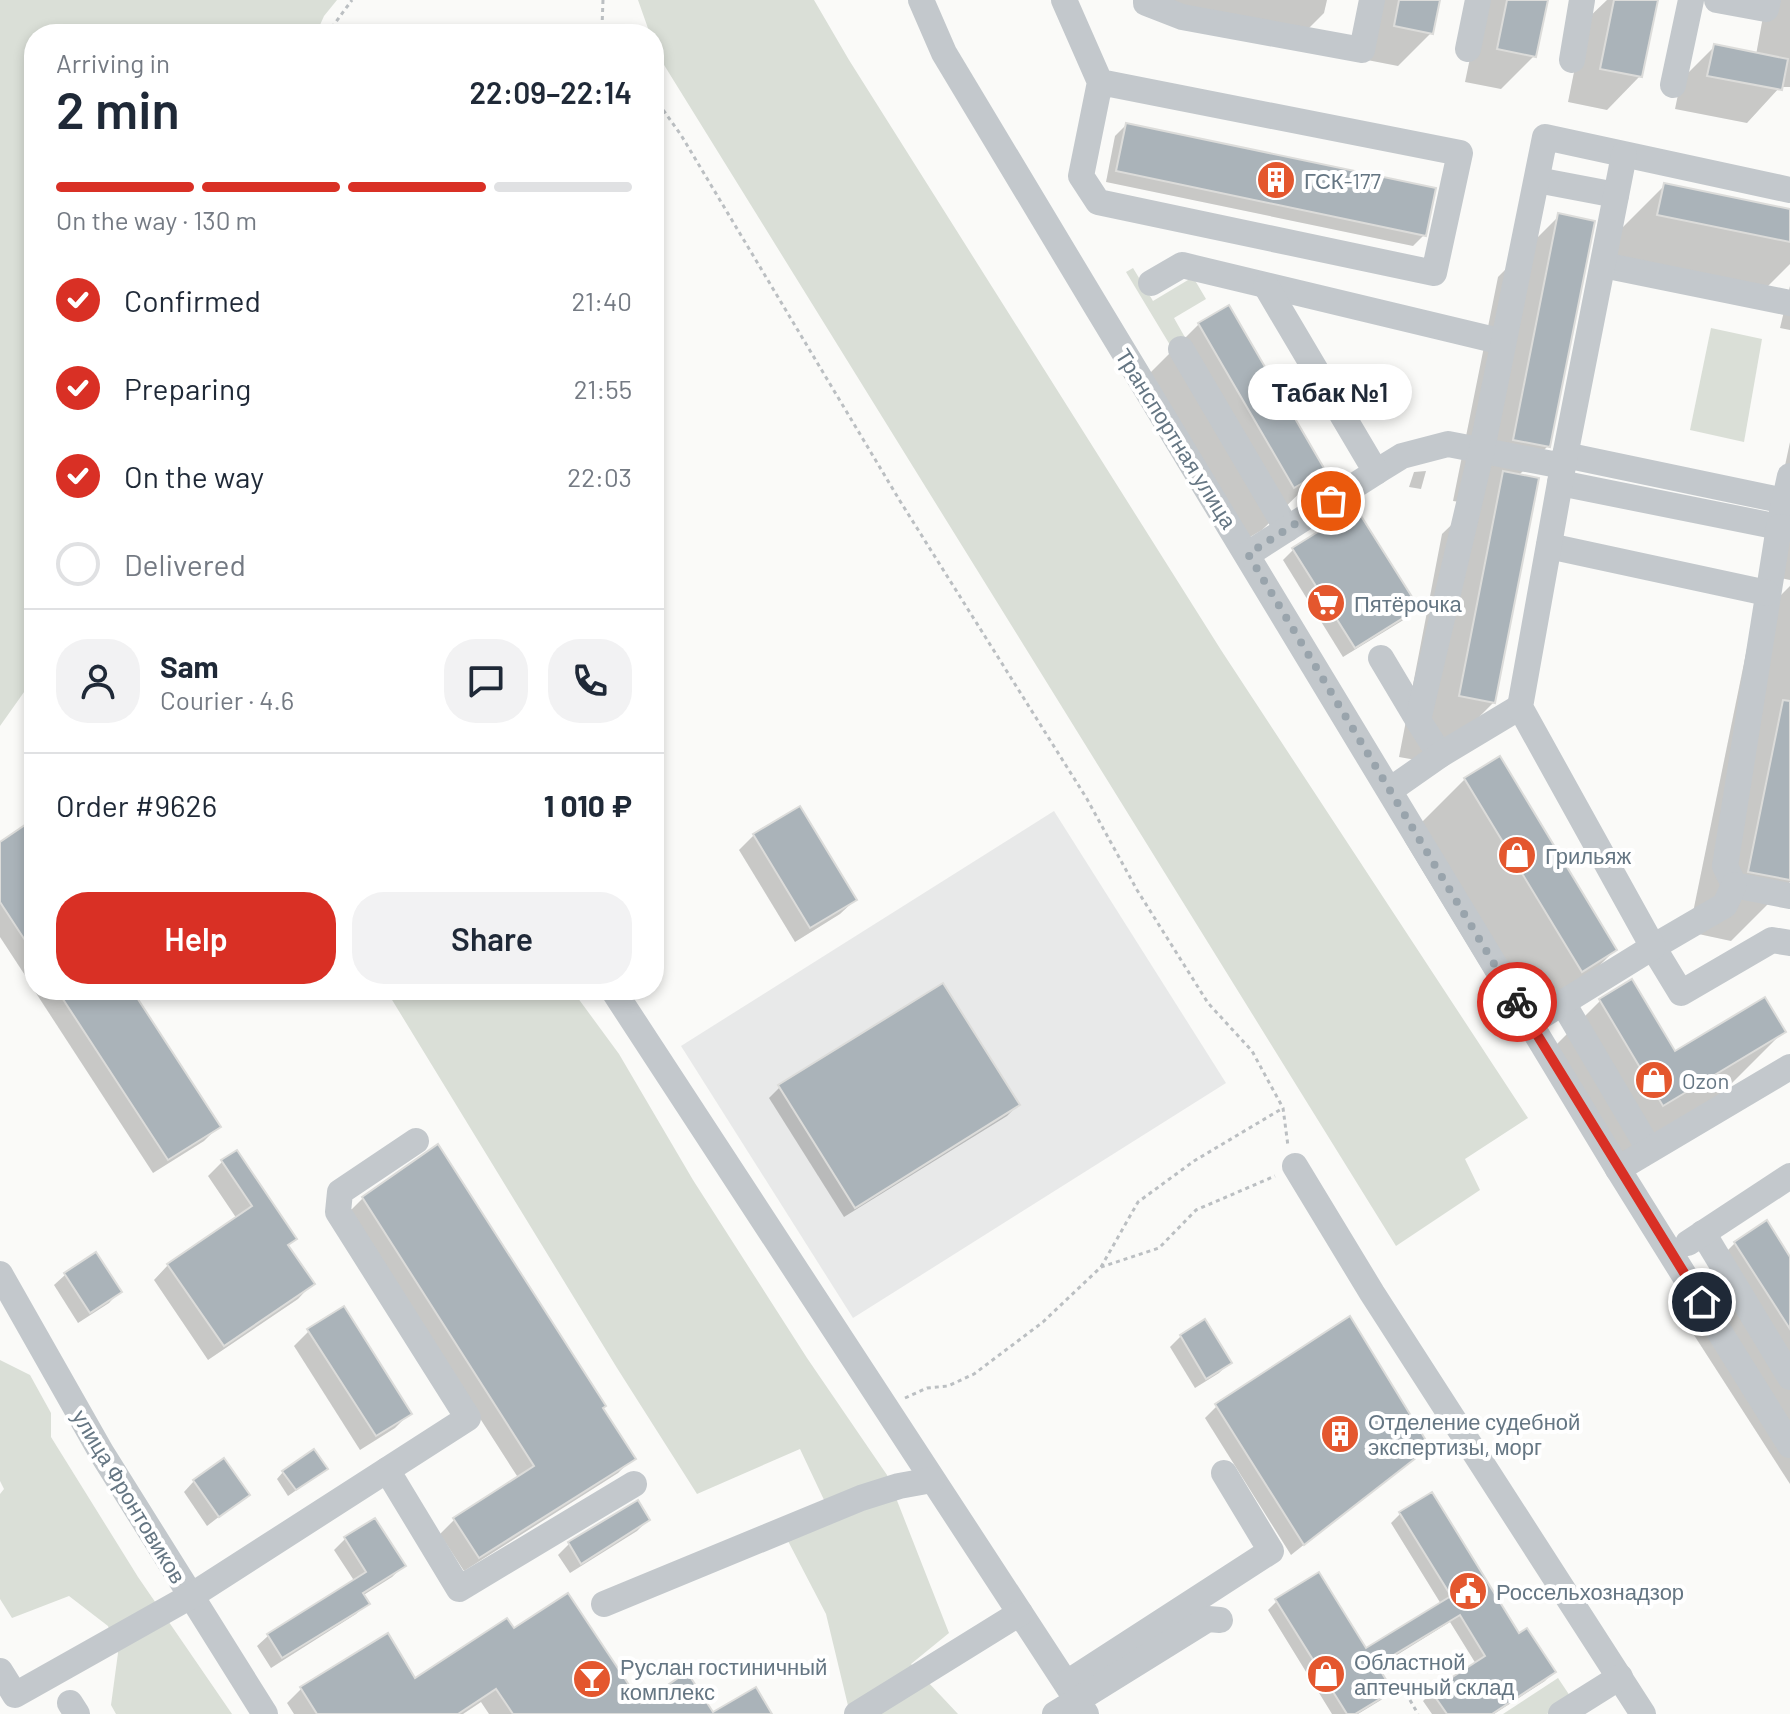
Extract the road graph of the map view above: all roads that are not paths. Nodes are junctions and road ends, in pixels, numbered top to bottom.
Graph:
1 (921, 0) edge
2 (1064, 0) edge
3 (1146, 0) edge
4 (1372, 0) edge
5 (1478, 0) edge
6 (1582, 0) edge
7 (1691, 0) edge
8 (1717, 0) edge
9 (1768, 0) edge
10 (1468, 49) dead end
11 (1572, 60) dead end
12 (1100, 82) junction
13 (1673, 85) dead end
14 (1624, 155) junction
15 (1537, 180) junction
16 (1790, 190) edge
17 (1616, 195) junction
18 (1603, 265) junction
19 (1151, 283) dead end
20 (1266, 286) junction
21 (1790, 303) edge
22 (1503, 342) junction
23 (1181, 349) dead end
24 (1482, 449) junction
25 (1563, 468) junction
26 (1376, 472) junction
27 (1788, 489) edge
28 (1785, 528) edge
29 (1287, 529) junction
30 (1549, 546) junction
31 (1248, 554) junction
32 (1767, 593) junction
33 (1381, 658) dead end
34 (1520, 707) junction
35 (1418, 720) junction
36 (1440, 755) junction
37 (1390, 790) junction
38 (1734, 885) junction
39 (1790, 896) edge
40 (1790, 943) edge
41 (1653, 947) junction
42 (620, 1000) edge
43 (1563, 1003) junction
44 (1530, 1023) junction
45 (1790, 1067) edge
46 (416, 1141) dead end
47 (1649, 1149) junction
48 (1295, 1166) road end
49 (1618, 1169) junction
50 (1786, 1188) edge
51 (1703, 1233) junction
52 (1672, 1254) junction
53 (0, 1274) edge
54 (1790, 1377) edge
55 (1790, 1445) edge
56 (387, 1470) junction
57 (1224, 1473) dead end
58 (932, 1480) junction
59 (634, 1484) dead end
60 (191, 1596) junction
61 (604, 1604) dead end
62 (1020, 1613) junction
63 (1220, 1620) dead end
64 (0, 1671) edge
65 (1620, 1677) junction
66 (1077, 1699) edge
67 (265, 1714) edge
68 (857, 1714) edge
69 (1055, 1714) edge
70 (1561, 1714) edge
71 (1643, 1714) edge

1 - 31 street, Транспортная улица
2 - 12 street
3 - 4 street
5 - 10 street
6 - 11 street
7 - 13 street
8 - 9 street
12 - 12 street
14 - 15 street
14 - 16 street
14 - 17 street
15 - 17 street
15 - 22 street
17 - 18 street
18 - 21 street
18 - 25 street
19 - 20 street
20 - 22 street
20 - 26 street
22 - 24 street
23 - 29 street
24 - 25 street
24 - 26 street
24 - 35 street
25 - 27 street
25 - 28 street
25 - 30 street
26 - 29 street
27 - 28 street
28 - 32 street
29 - 31 street
30 - 32 street
30 - 34 street
31 - 37 street, Транспортная улица
32 - 38 street
33 - 35 street
34 - 36 street
34 - 41 street
35 - 36 street
36 - 37 street
37 - 44 street, Транспортная улица
38 - 39 street
38 - 41 street
40 - 41 street
41 - 43 street
42 - 58 street
43 - 44 street
43 - 47 street
44 - 49 street, Транспортная улица
45 - 47 street
46 - 56 street
47 - 49 street
48 - 65 street
49 - 52 street, Транспортная улица
50 - 51 street
51 - 52 street
51 - 54 street
52 - 55 street, Транспортная улица
53 - 60 street, улица Фронтовиков
56 - 59 street
56 - 60 street
57 - 66 street
58 - 61 street
58 - 62 street
60 - 64 street
60 - 67 street, улица Фронтовиков
62 - 66 street
62 - 68 street
63 - 66 street
65 - 70 street
65 - 71 street
66 - 69 street

